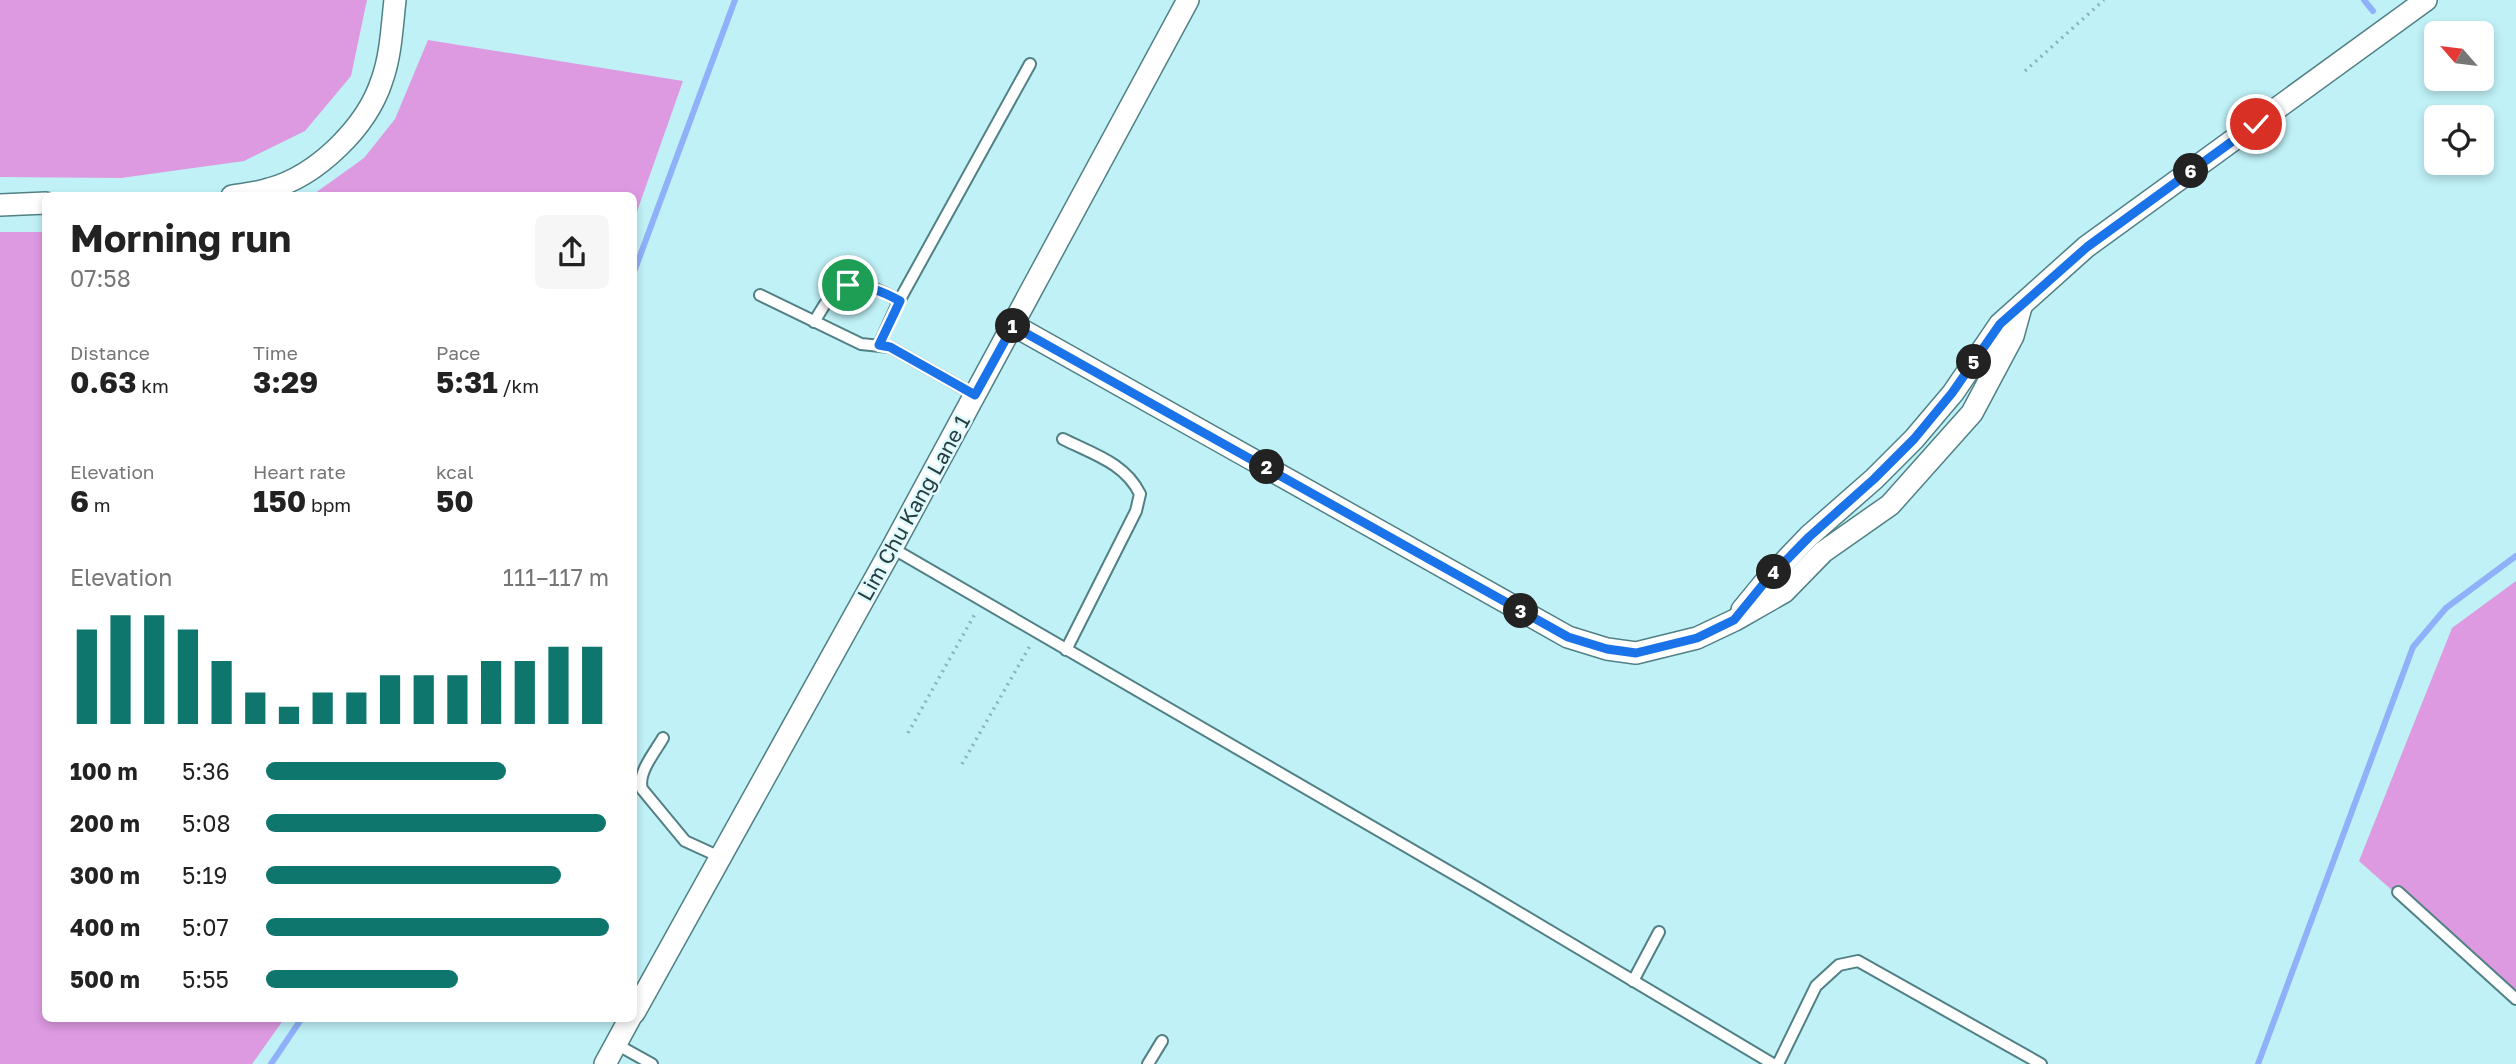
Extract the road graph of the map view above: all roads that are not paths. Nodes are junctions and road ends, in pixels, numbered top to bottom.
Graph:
1 (395, 0) edge
2 (1188, 0) edge
3 (2426, 0) edge
4 (1030, 64) dead end
5 (254, 192) edge
6 (42, 203) edge
7 (0, 205) edge
8 (760, 295) dead end
9 (900, 301) junction
10 (2021, 307) junction
11 (814, 321) junction
12 (1013, 326) junction
13 (879, 345) junction
14 (975, 395) junction
15 (1063, 439) dead end
16 (891, 548) junction
17 (1734, 620) junction
18 (1066, 650) junction
19 (663, 738) dead end
20 (720, 857) junction
21 (2398, 892) dead end
22 (1659, 932) dead end
23 (1633, 981) junction
24 (2516, 999) edge
25 (637, 1008) edge
26 (628, 1022) edge
27 (1163, 1041) dead end
28 (616, 1044) junction
29 (605, 1064) edge
30 (652, 1064) edge
31 (1148, 1064) edge
32 (1775, 1064) edge
33 (2041, 1064) edge

1 - 5 street
2 - 12 street, Lim Chu Kang Lane 1
3 - 10 street
4 - 9 lane
6 - 7 street
8 - 11 lane
9 - 11 lane
9 - 13 lane
10 - 17 street
10 - 17 street
11 - 13 lane
12 - 14 street, Lim Chu Kang Lane 1
12 - 17 street
13 - 14 lane
14 - 16 street, Lim Chu Kang Lane 1
15 - 18 lane
16 - 18 lane
16 - 20 street, Lim Chu Kang Lane 1
18 - 23 lane
19 - 20 lane
20 - 25 street, Lim Chu Kang Lane 1
21 - 24 lane
22 - 23 lane
23 - 32 lane
26 - 28 street
27 - 31 lane
28 - 29 street
28 - 30 lane
32 - 33 lane

